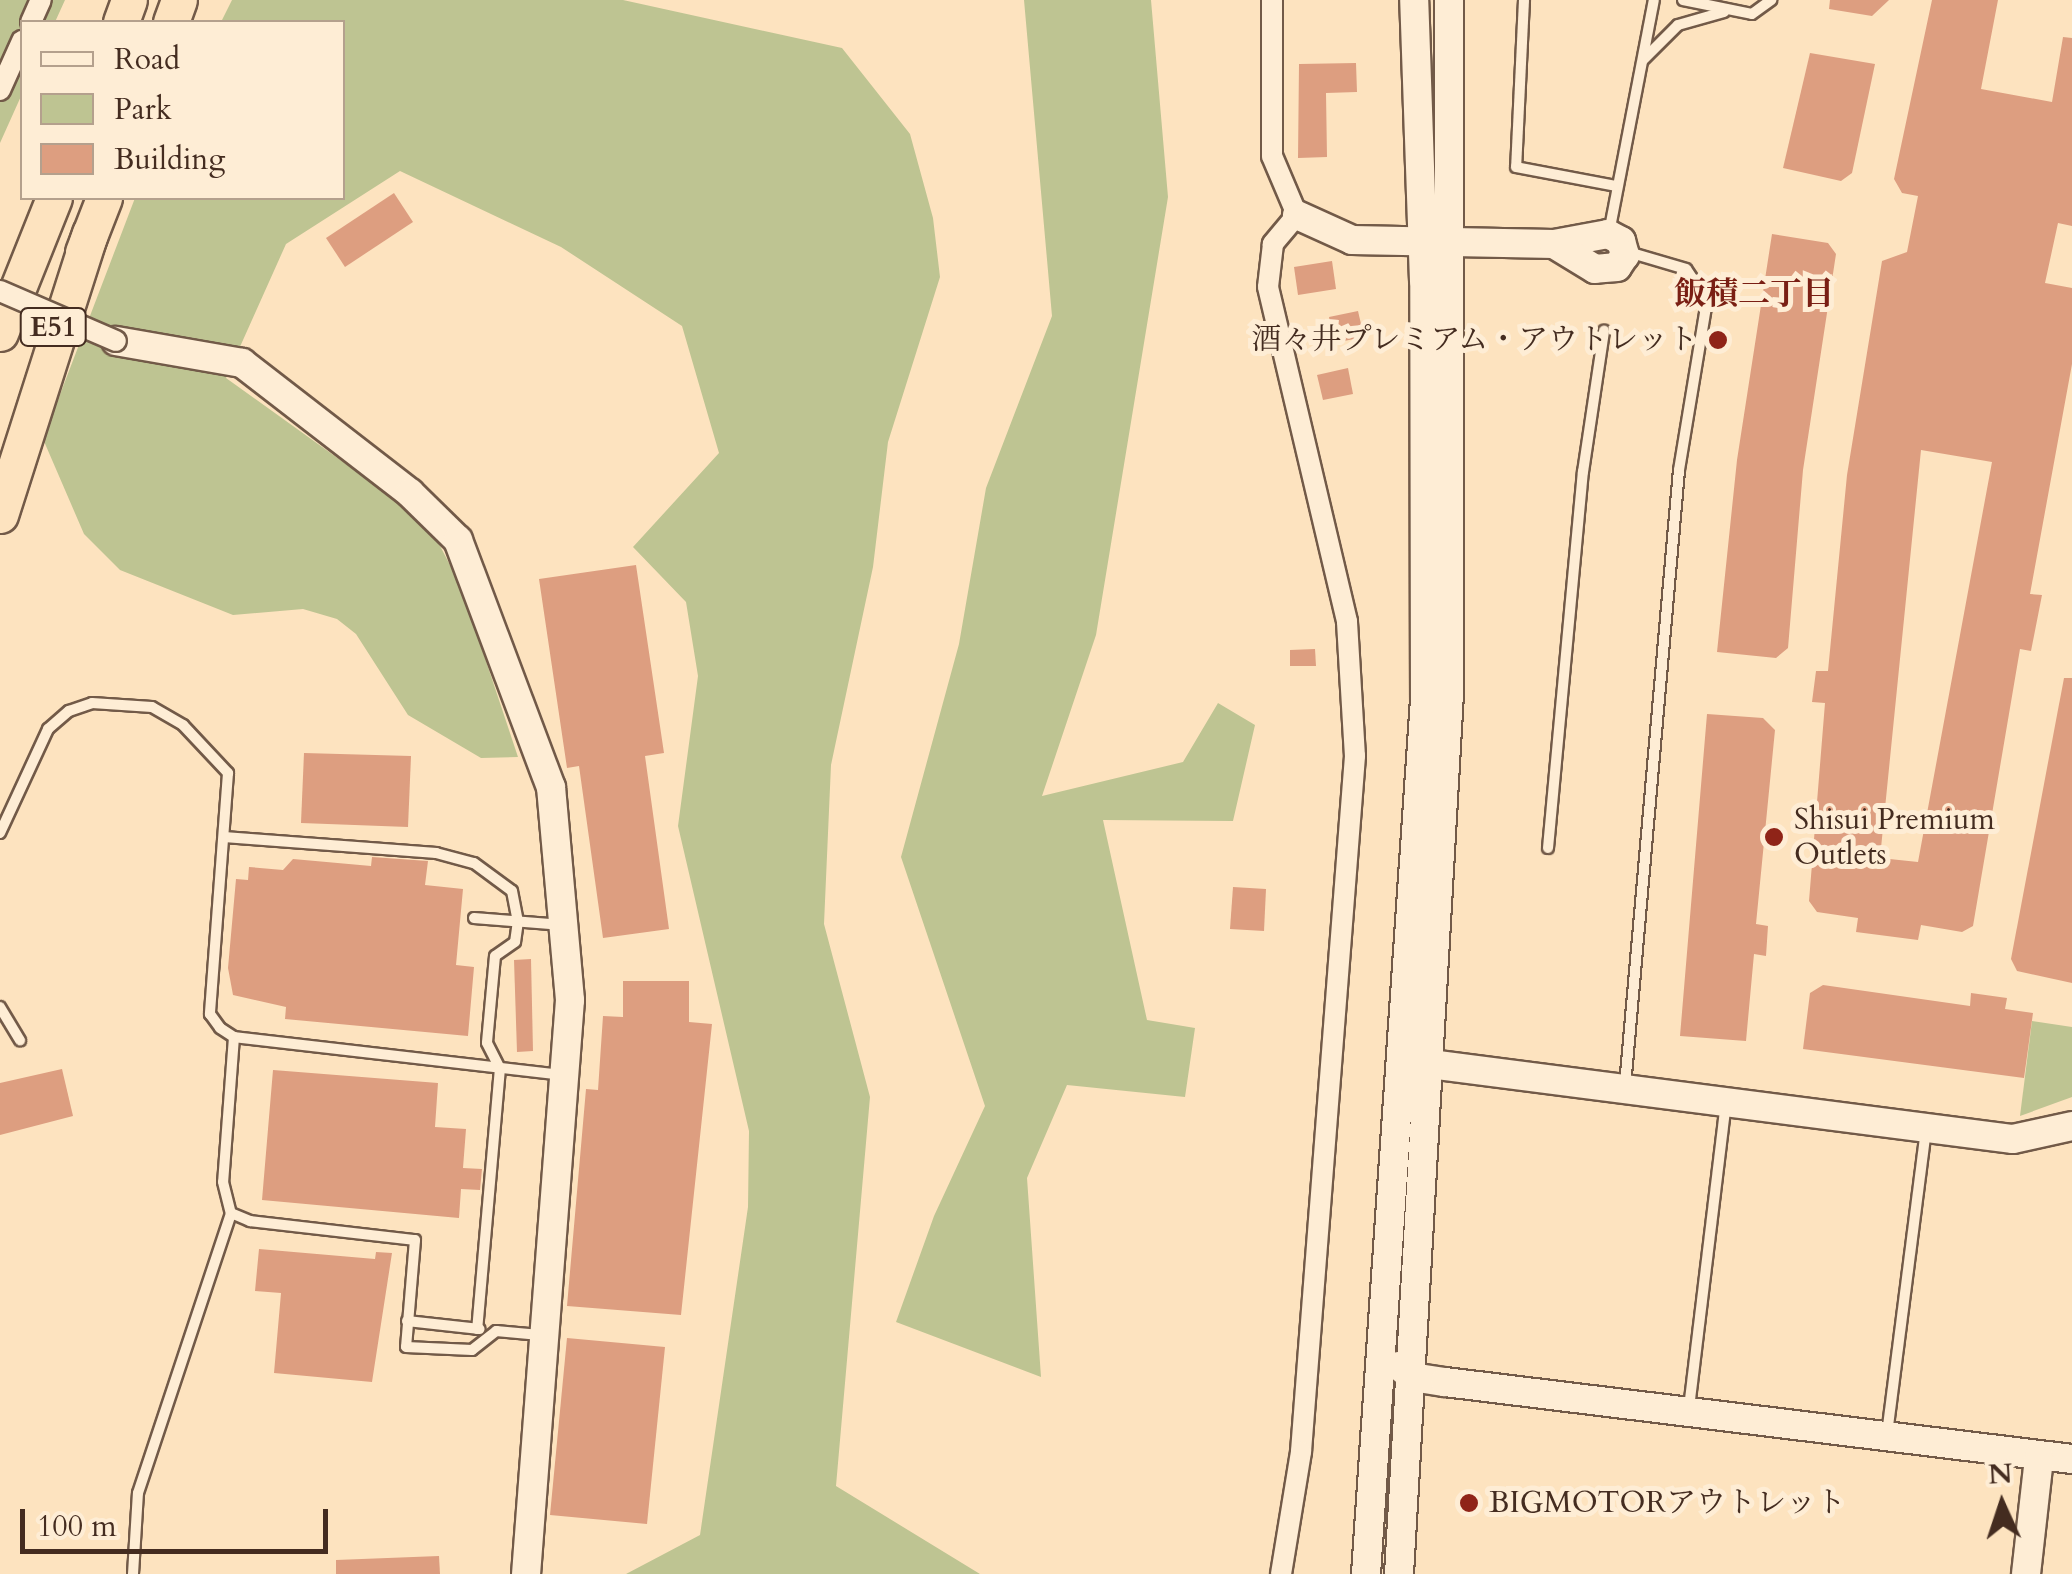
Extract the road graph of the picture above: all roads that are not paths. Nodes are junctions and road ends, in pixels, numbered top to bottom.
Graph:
1 (1272, 0) edge
2 (1414, 0) edge
3 (1449, 0) edge
4 (1524, 0) edge
5 (1654, 0) edge
6 (1682, 0) edge
7 (1772, 0) edge
8 (1724, 12) junction
9 (20, 45) edge
10 (1642, 60) junction
11 (0, 90) edge
12 (1617, 186) junction
13 (53, 200) edge
14 (103, 200) edge
15 (1297, 215) junction
16 (90, 232) junction
17 (1437, 241) junction
18 (1616, 242) junction
19 (0, 291) edge
20 (1604, 331) dead end
21 (0, 333) edge
22 (116, 341) joint
23 (0, 455) edge
24 (0, 516) edge
25 (0, 832) edge
26 (224, 837) junction
27 (1548, 848) dead end
28 (474, 918) dead end
29 (518, 922) junction
30 (566, 925) junction
31 (0, 1007) edge
32 (234, 1037) junction
33 (20, 1040) dead end
34 (1430, 1064) junction
35 (500, 1068) junction
36 (564, 1075) junction
37 (1624, 1088) junction
38 (1726, 1100) junction
39 (2072, 1126) edge
40 (1926, 1127) junction
41 (231, 1214) junction
42 (407, 1322) junction
43 (477, 1329) junction
44 (496, 1331) junction
45 (540, 1335) junction
46 (1382, 1346) junction
47 (1412, 1377) junction
48 (1688, 1414) junction
49 (1377, 1439) junction
50 (1886, 1441) junction
51 (2039, 1458) junction
52 (2072, 1459) edge
53 (133, 1574) edge
54 (526, 1574) edge
55 (1281, 1574) edge
56 (1366, 1574) edge
57 (1398, 1574) edge
58 (2026, 1574) edge

1 - 15 street
2 - 17 street
3 - 17 street
4 - 12 lane
5 - 10 lane
6 - 8 lane
7 - 8 lane
8 - 10 lane
9 - 11 street
10 - 12 lane
12 - 18 lane
13 - 21 highway, E51
14 - 16 highway, E51
15 - 17 street
15 - 55 street
16 - 23 highway, E51
16 - 24 highway
17 - 18 street
17 - 34 street
17 - 46 street
18 - 37 lane
19 - 22 street, bridge
20 - 27 lane
22 - 30 street
25 - 26 lane
26 - 29 lane
26 - 32 lane
28 - 29 lane
29 - 30 lane
29 - 35 lane
30 - 36 street
31 - 33 lane
32 - 35 lane
32 - 41 lane
34 - 37 street
34 - 47 street
35 - 36 lane
35 - 43 lane
36 - 45 street
37 - 38 street
38 - 40 street
38 - 48 lane
39 - 40 street
40 - 50 lane
41 - 42 lane
41 - 53 lane
42 - 43 lane
42 - 44 lane
43 - 44 lane
44 - 45 lane
45 - 54 street
46 - 47 street
46 - 49 street
47 - 48 street
47 - 49 street
47 - 57 street
48 - 50 street
49 - 56 street
50 - 51 street
51 - 52 street
51 - 58 street

